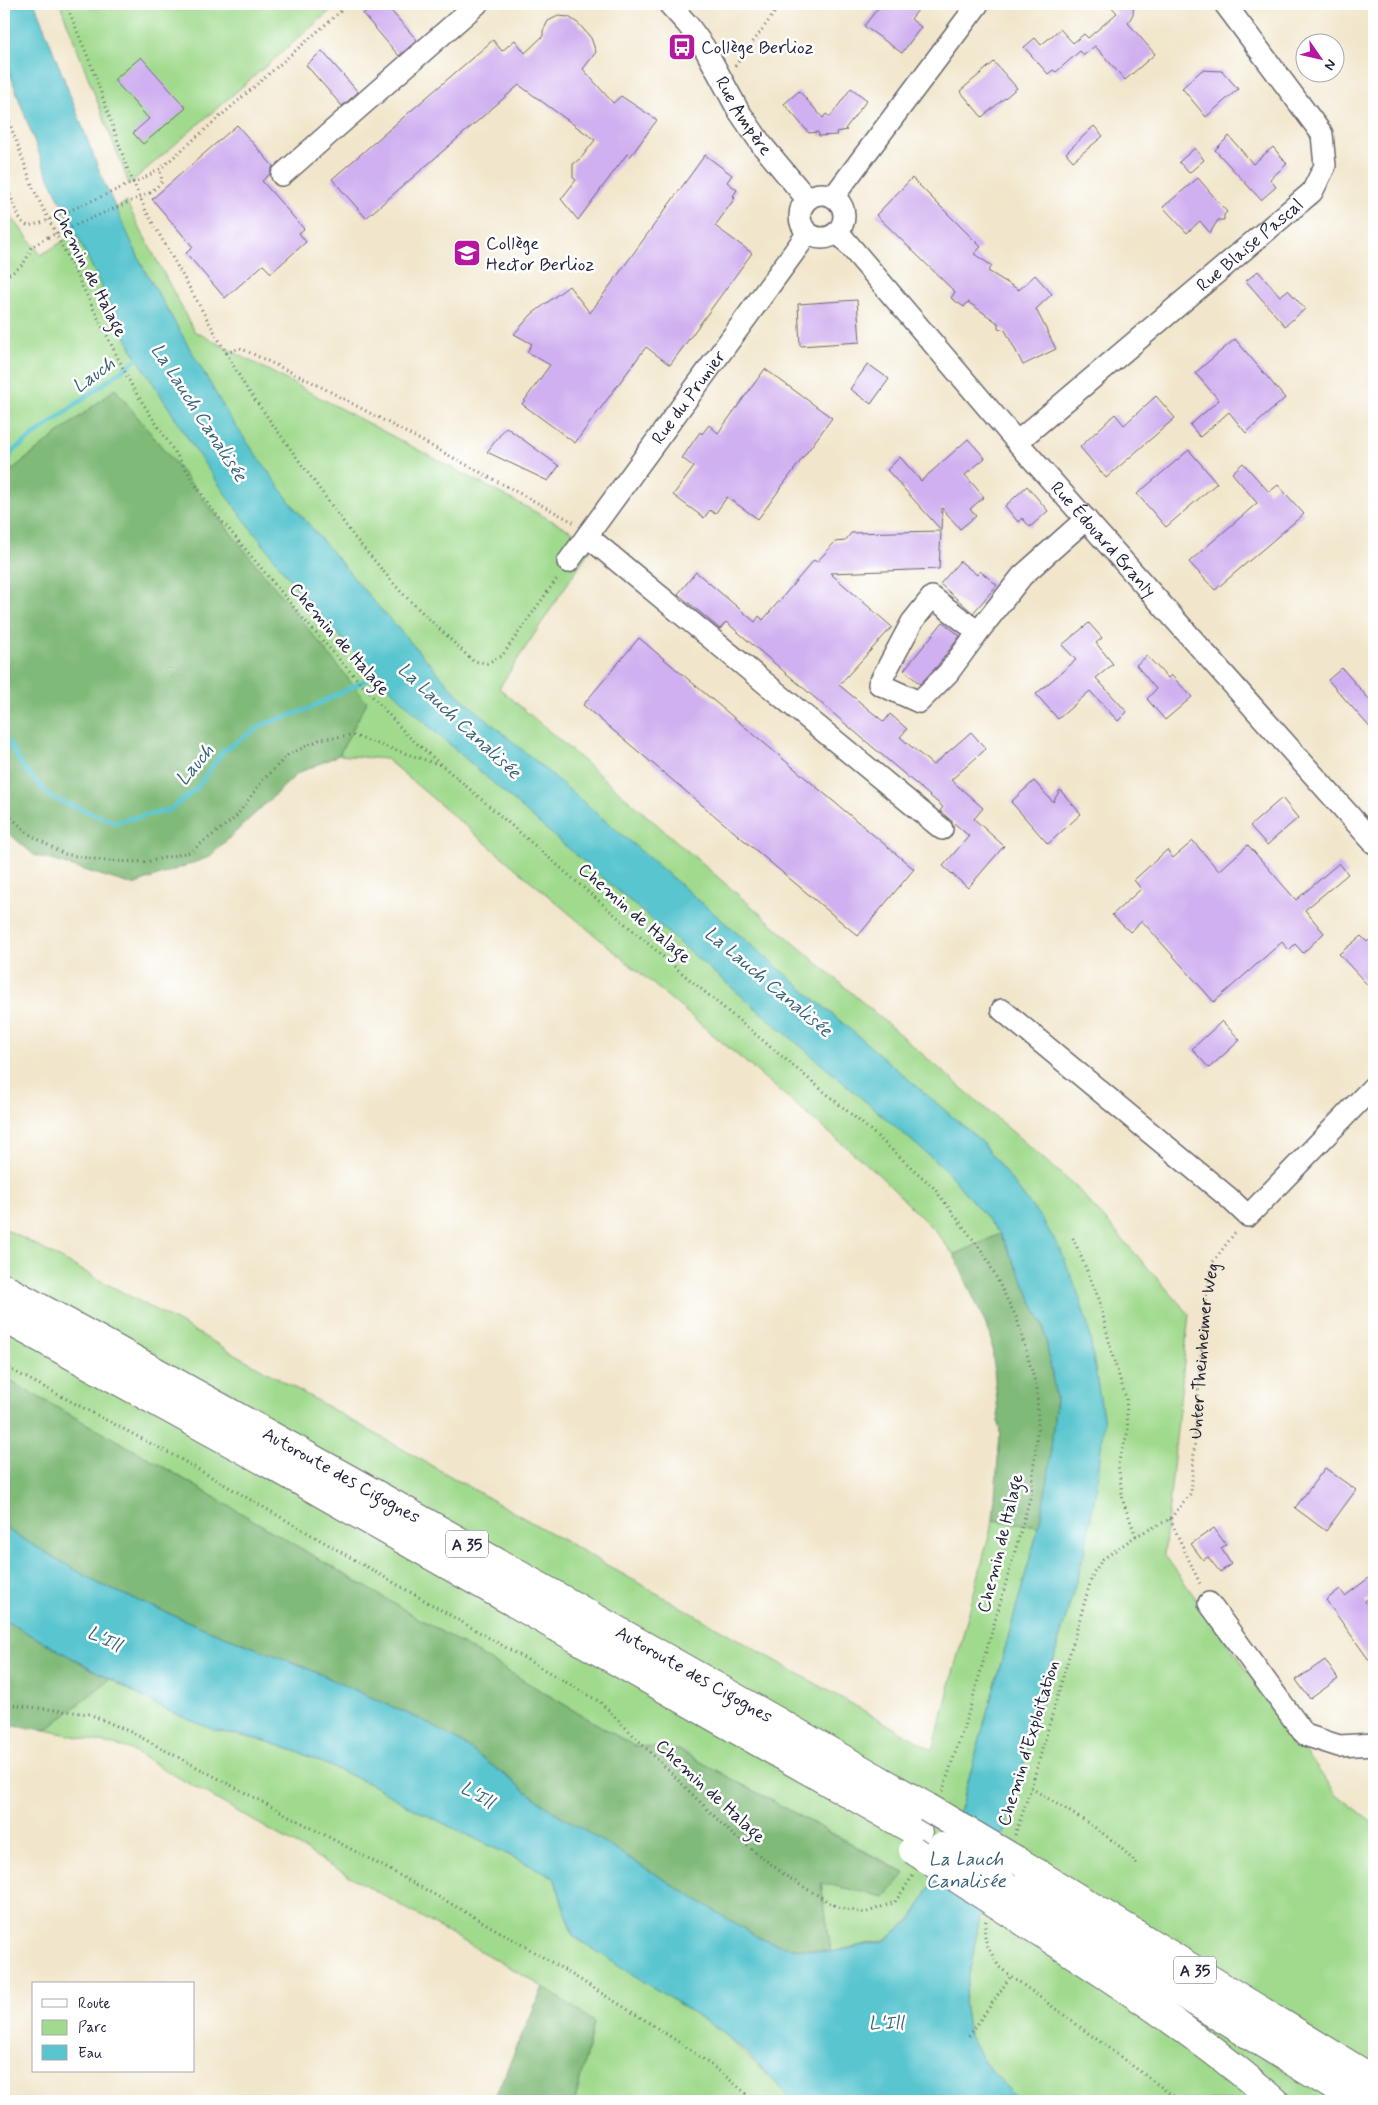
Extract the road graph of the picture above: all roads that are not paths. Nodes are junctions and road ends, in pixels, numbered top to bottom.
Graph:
1 (477, 4) edge
2 (669, 4) edge
3 (978, 4) edge
4 (1225, 4) edge
5 (282, 175) dead end
6 (834, 196) junction
7 (807, 199) junction
8 (838, 232) junction
9 (808, 233) junction
10 (1017, 442) junction
11 (1086, 519) junction
12 (589, 532) junction
13 (568, 562) road end
14 (978, 632) junction
15 (942, 829) dead end
16 (1374, 843) edge
17 (1002, 1010) dead end
18 (1374, 1086) edge
19 (4, 1288) edge
20 (4, 1318) edge
21 (1209, 1603) road end
22 (1374, 1744) edge
23 (999, 1904) junction
24 (1374, 2080) edge
25 (1275, 2101) edge
26 (1357, 2101) edge

1 - 5 street
2 - 7 street, Rue Ampère
3 - 6 street
4 - 10 street, Rue Blaise Pascal
6 - 7 street
6 - 8 street
7 - 9 street
8 - 9 street
8 - 10 street, Rue Édouard Branly
9 - 12 street, Rue du Prunier
10 - 11 street, Rue Édouard Branly
11 - 14 street
11 - 16 street, Rue Édouard Branly
12 - 13 street, Rue du Prunier
12 - 15 street
14 - 14 street
17 - 18 street
19 - 24 highway, Autoroute des Cigognes / A 35, bridge
20 - 23 highway, Autoroute des Cigognes / A 35, bridge
21 - 22 street
23 - 25 highway
23 - 26 highway, Autoroute des Cigognes / A 35

